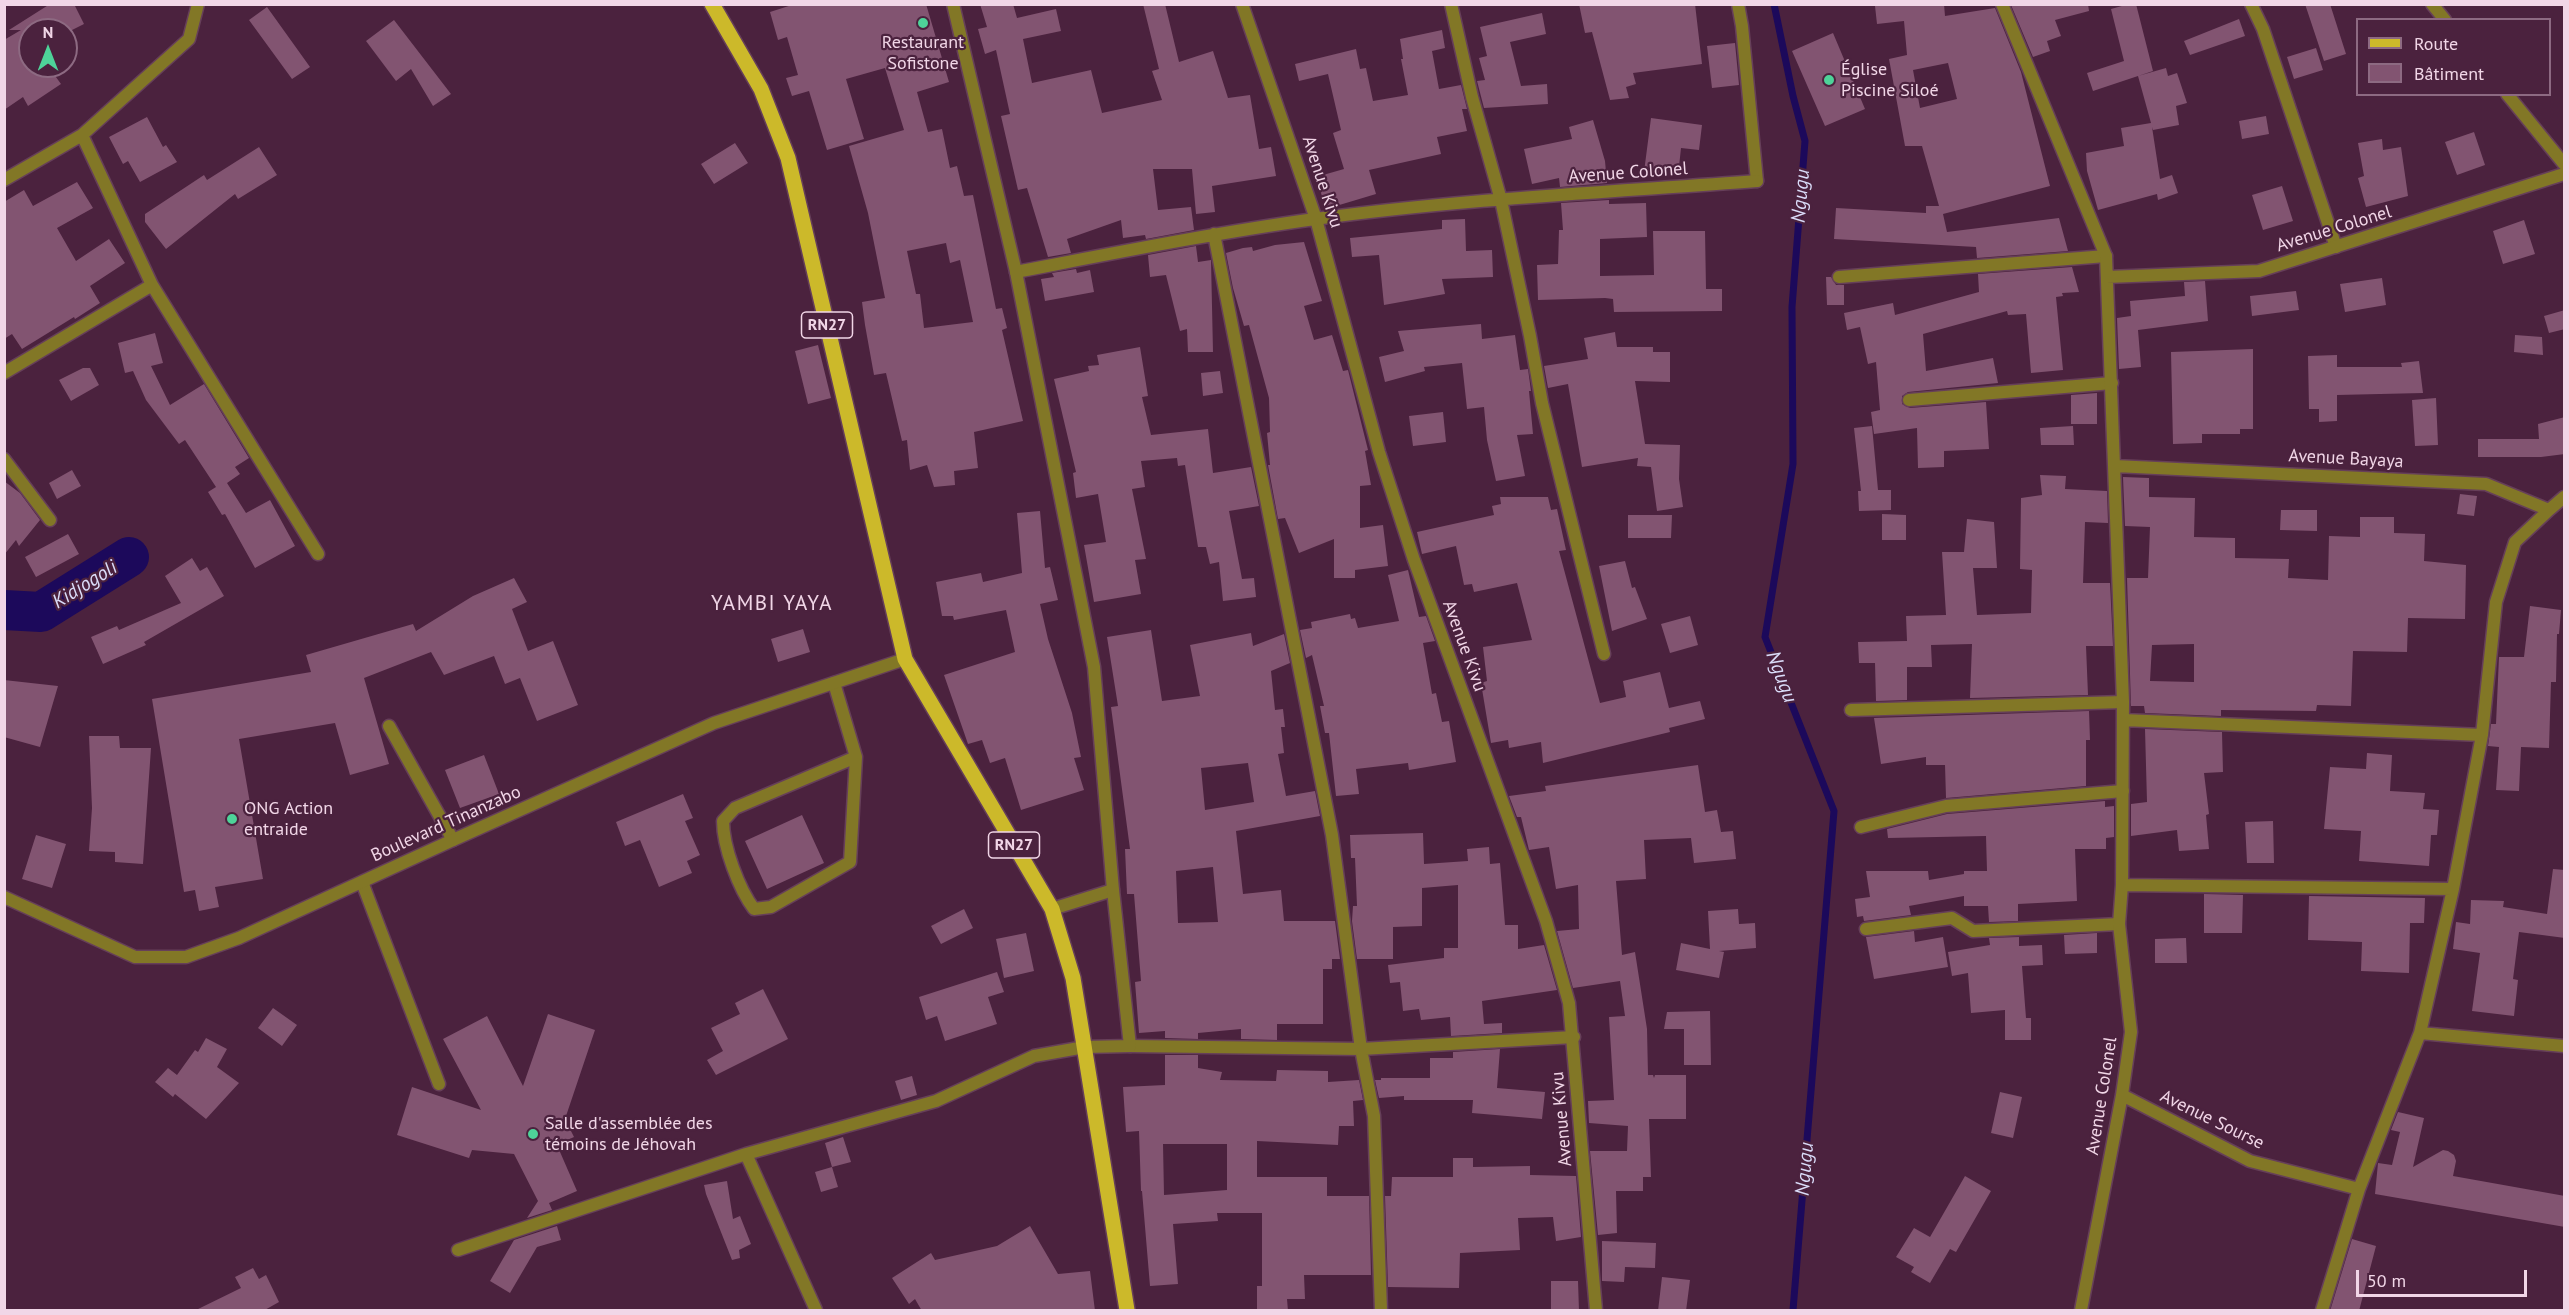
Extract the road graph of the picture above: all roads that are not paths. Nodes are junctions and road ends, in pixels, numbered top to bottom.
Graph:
1 (198, 4) edge
2 (712, 4) edge
3 (953, 4) edge
4 (1242, 4) edge
5 (1451, 4) edge
6 (1738, 4) edge
7 (2002, 4) edge
8 (2251, 4) edge
9 (2432, 4) edge
10 (2443, 18) edge
11 (2509, 96) edge
12 (82, 135) junction
13 (2565, 164) edge
14 (2565, 174) edge
15 (4, 180) edge
16 (1501, 200) junction
17 (1316, 219) junction
18 (1214, 234) junction
19 (2336, 247) junction
20 (2106, 256) junction
21 (1016, 272) junction
22 (1839, 277) dead end
23 (2107, 277) junction
24 (152, 285) junction
25 (4, 373) edge
26 (2112, 383) junction
27 (1909, 400) dead end
28 (4, 459) edge
29 (2115, 466) junction
30 (2565, 497) edge
31 (2549, 510) junction
32 (50, 520) dead end
33 (318, 554) dead end
34 (1604, 654) dead end
35 (905, 659) junction
36 (834, 683) junction
37 (2123, 702) junction
38 (1851, 710) dead end
39 (2123, 720) junction
40 (388, 726) dead end
41 (2482, 735) junction
42 (855, 757) junction
43 (2122, 791) junction
44 (1861, 827) dead end
45 (453, 840) junction
46 (362, 882) junction
47 (2122, 885) junction
48 (2453, 889) junction
49 (1113, 890) junction
50 (4, 897) edge
51 (1052, 909) junction
52 (2120, 924) junction
53 (1866, 929) dead end
54 (2420, 1033) junction
55 (1574, 1037) junction
56 (1130, 1046) junction
57 (2565, 1046) edge
58 (1085, 1047) junction
59 (1361, 1049) junction
60 (438, 1084) dead end
61 (2122, 1095) junction
62 (746, 1154) junction
63 (2359, 1190) junction
64 (458, 1250) dead end
65 (816, 1311) edge
66 (1127, 1311) edge
67 (1381, 1311) edge
68 (1596, 1311) edge
69 (2081, 1311) edge
70 (2322, 1311) edge

1 - 12 street
2 - 35 main road, RN27
3 - 21 street
4 - 17 street, Avenue Kivu
5 - 16 street
6 - 16 street, Avenue Colonel
7 - 20 street, Avenue Colonel
8 - 19 street
9 - 10 street
11 - 13 street
12 - 15 street
12 - 24 street
14 - 19 street, Avenue Colonel
16 - 17 street, Avenue Colonel
16 - 34 street
17 - 18 street, Avenue Colonel
17 - 55 street, Avenue Kivu
18 - 21 street, Avenue Colonel
18 - 59 street
19 - 23 street, Avenue Colonel
20 - 22 street
20 - 23 street, Avenue Colonel
21 - 49 street
23 - 26 street, Avenue Colonel
24 - 25 street
24 - 33 street
26 - 27 street
26 - 29 street, Avenue Colonel
28 - 32 street
29 - 31 street, Avenue Bayaya
29 - 37 street, Avenue Colonel
30 - 31 street
31 - 41 street
35 - 36 street, Boulevard Tinanzabo
35 - 51 main road, RN27
36 - 42 street
36 - 45 street, Boulevard Tinanzabo
37 - 38 street
37 - 39 street, Avenue Colonel
39 - 41 street
39 - 43 street, Avenue Colonel
40 - 45 street
41 - 48 street
42 - 42 street
43 - 44 street
43 - 47 street, Avenue Colonel
45 - 46 street, Boulevard Tinanzabo
46 - 50 street, Boulevard Tinanzabo
46 - 60 street
47 - 48 street
47 - 52 street, Avenue Colonel
48 - 54 street
49 - 51 street
49 - 56 street
51 - 58 main road, RN27
52 - 53 street
52 - 61 street, Avenue Colonel
54 - 57 street
54 - 63 street
55 - 59 street
55 - 68 street, Avenue Kivu
56 - 58 street
56 - 59 street
58 - 62 street
58 - 66 main road, RN27
59 - 67 street
61 - 63 street, Avenue Sourse
61 - 69 street, Avenue Colonel
62 - 64 street
62 - 65 street
63 - 70 street

